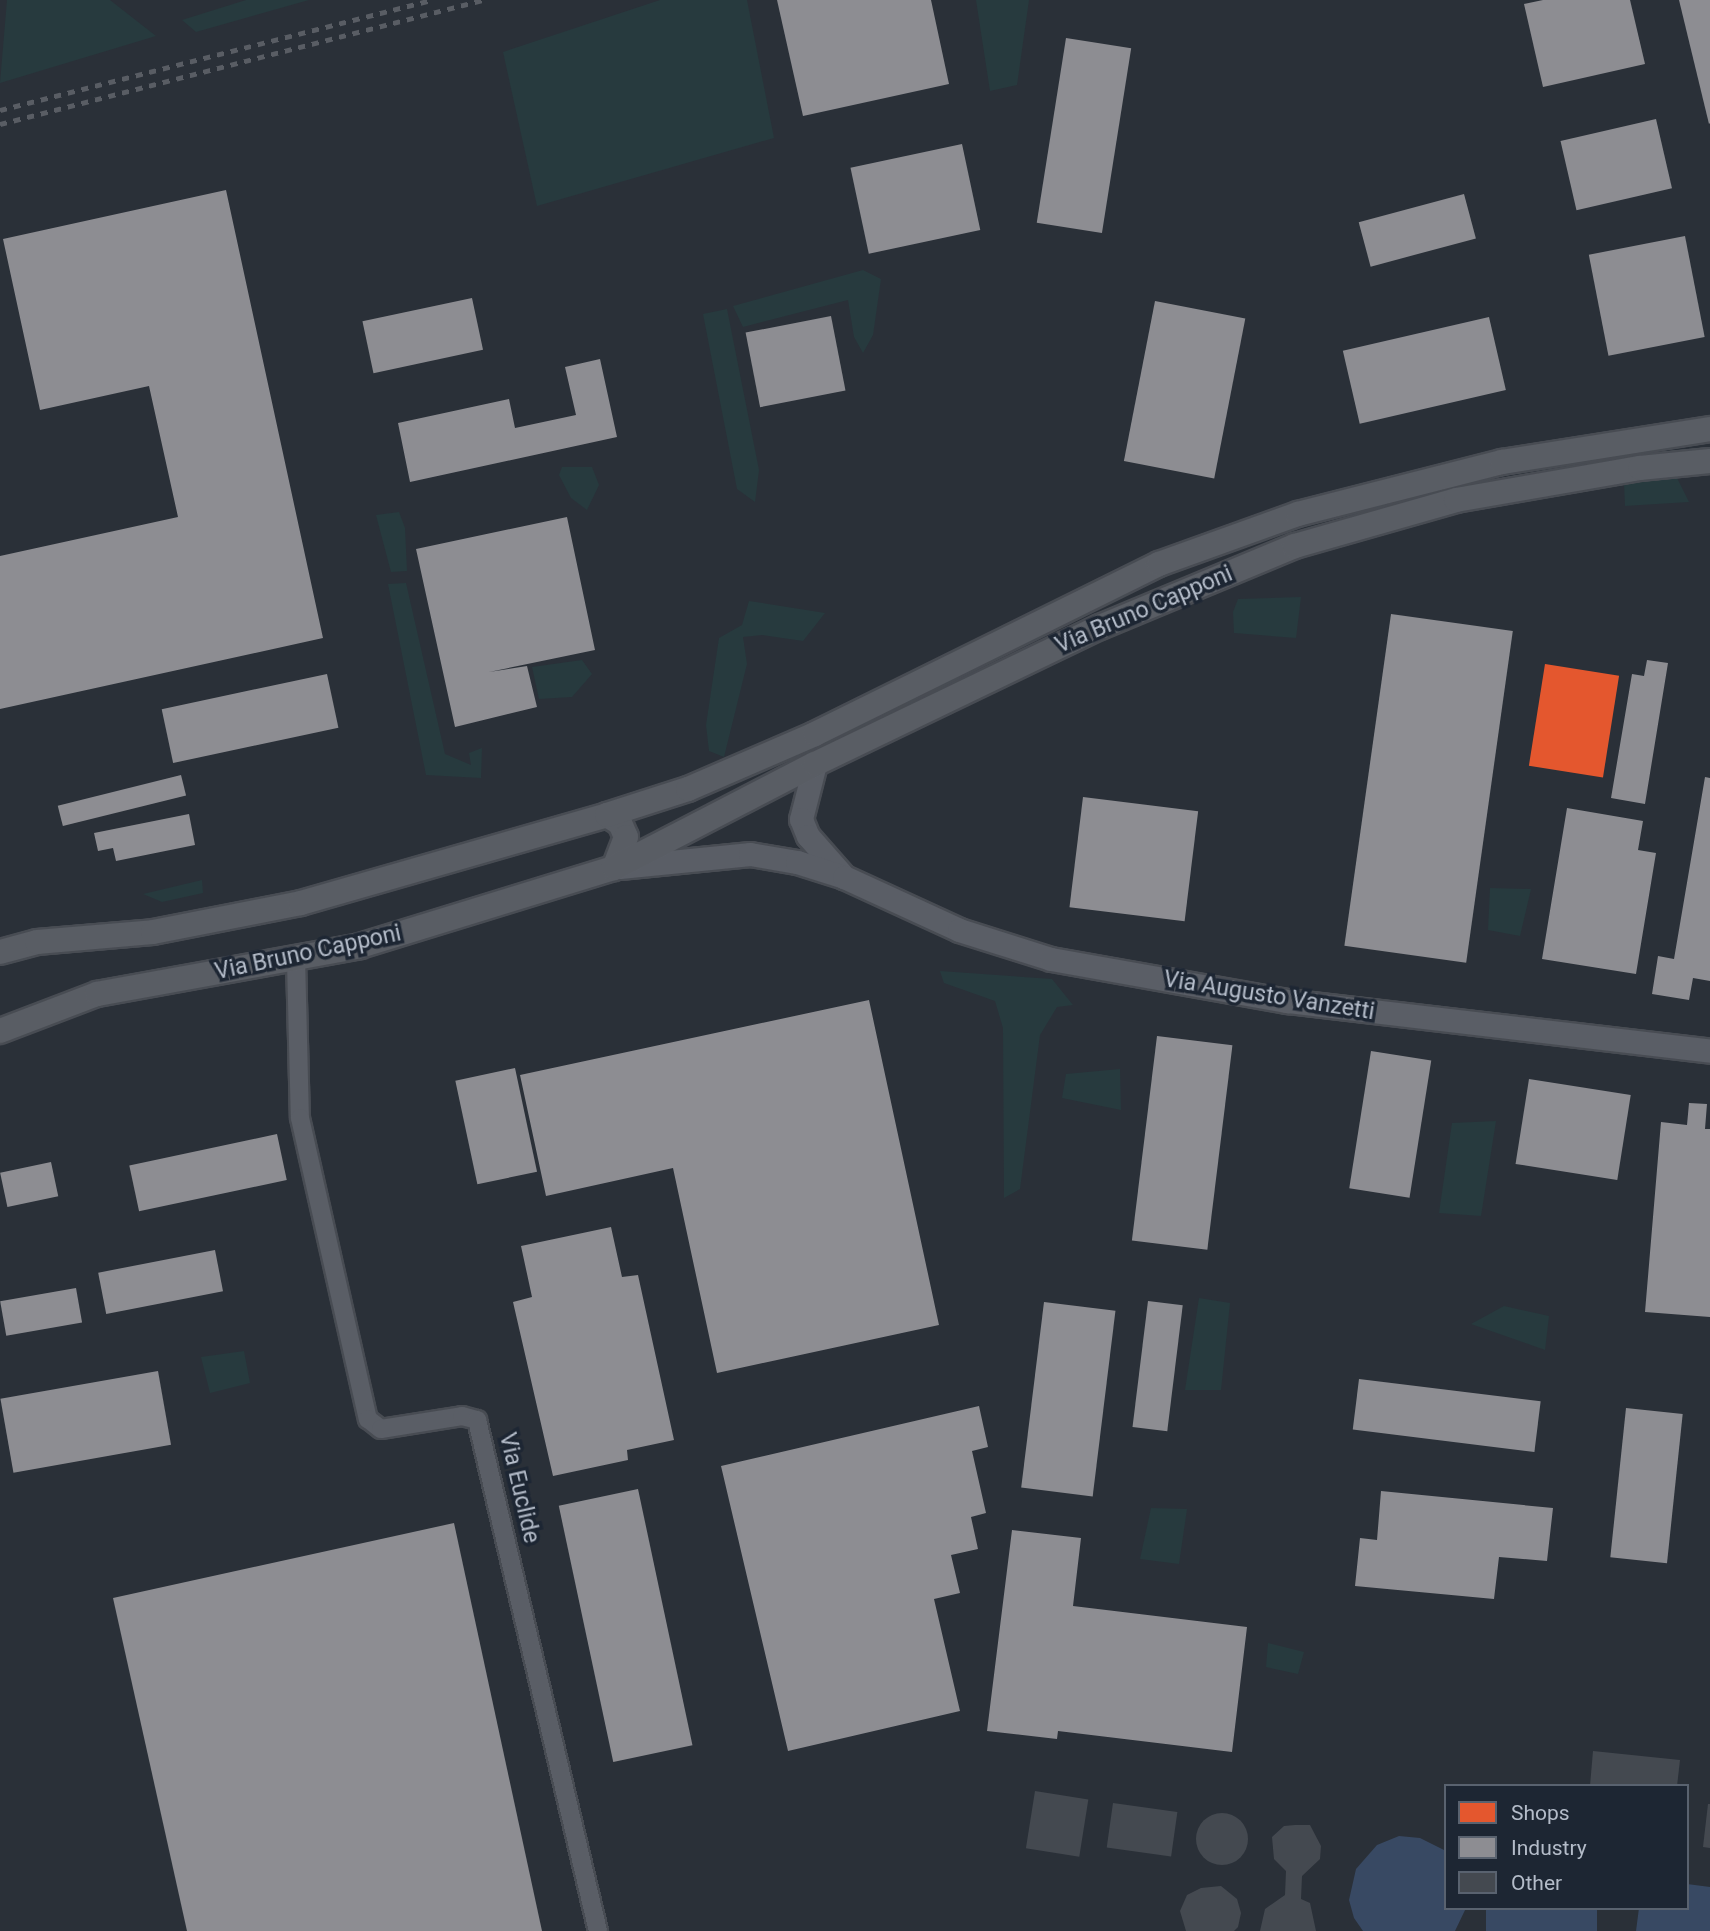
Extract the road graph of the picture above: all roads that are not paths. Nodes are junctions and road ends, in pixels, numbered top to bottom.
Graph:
1 (1710, 429) edge
2 (1710, 461) edge
3 (815, 764) junction
4 (607, 815) junction
5 (614, 868) junction
6 (844, 877) junction
7 (0, 952) edge
8 (296, 959) junction
9 (0, 1031) edge
10 (1710, 1051) edge
11 (598, 1931) edge

1 - 4 main road, Via Bruno Capponi
2 - 3 main road, Via Bruno Capponi
3 - 5 main road, Via Bruno Capponi
3 - 6 street, Via Augusto Vanzetti
4 - 5 main road
4 - 7 main road, Via Bruno Capponi
5 - 6 street, Via Augusto Vanzetti
5 - 8 main road, Via Bruno Capponi
6 - 10 street, Via Augusto Vanzetti
8 - 9 main road, Via Bruno Capponi
8 - 11 street, Via Euclide

